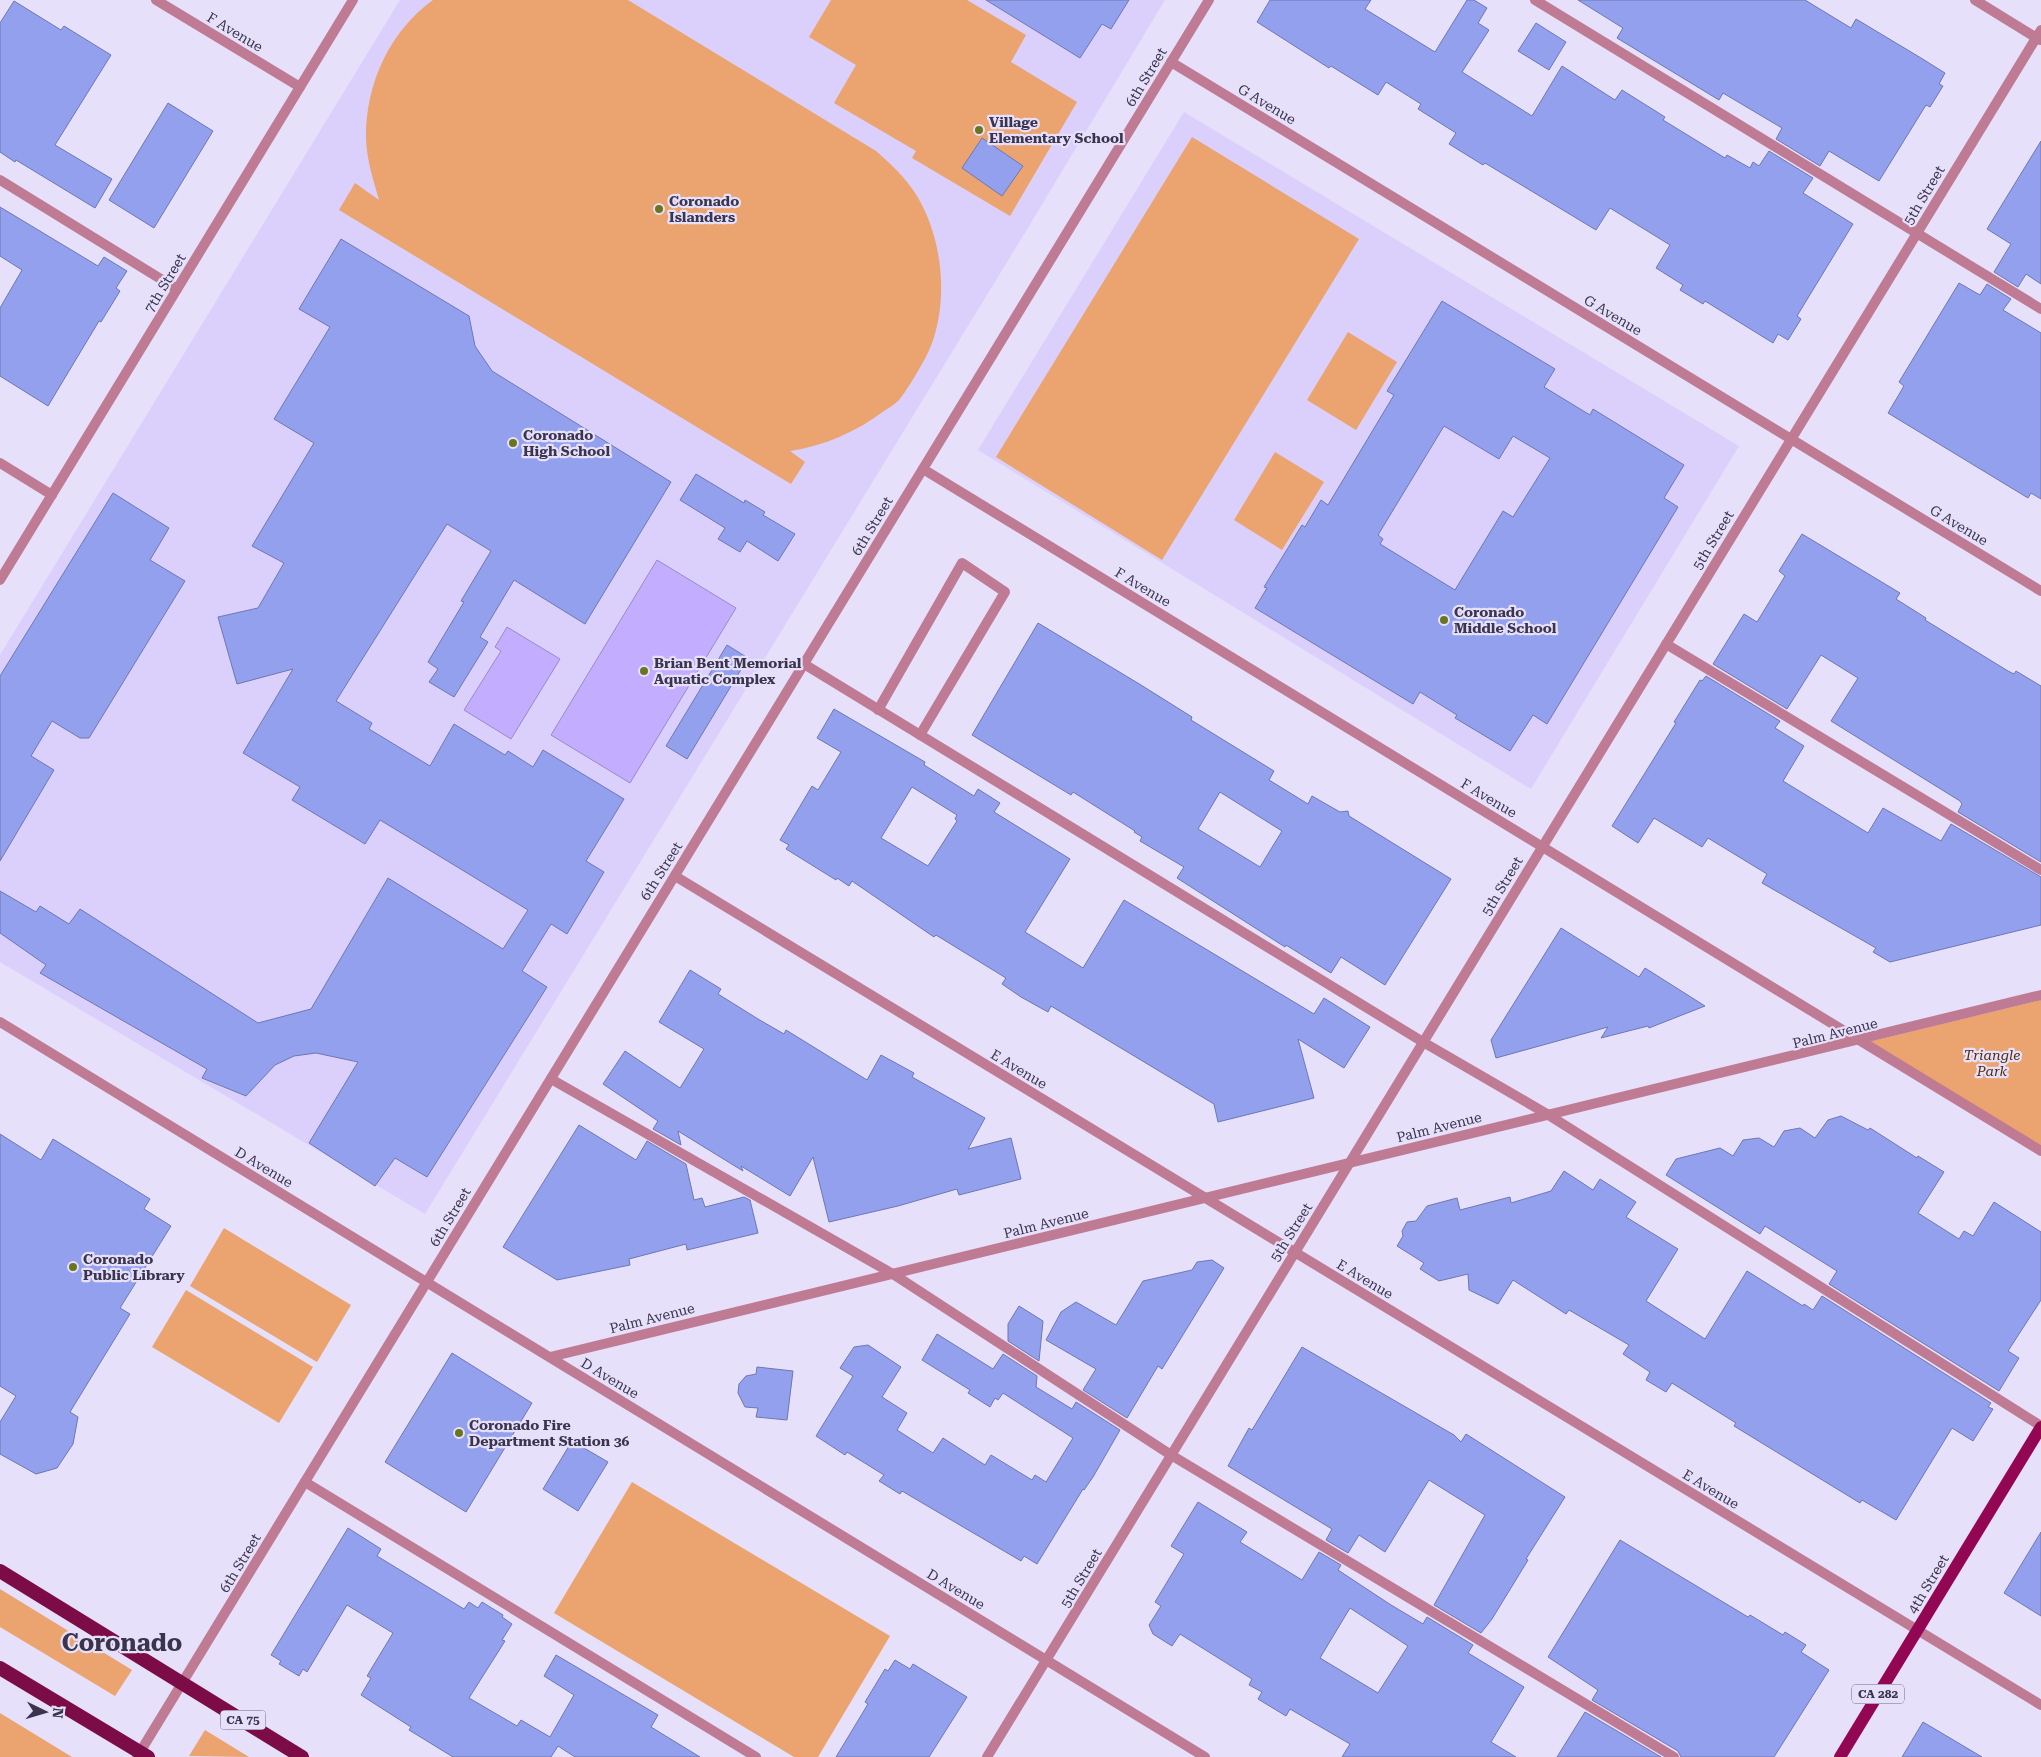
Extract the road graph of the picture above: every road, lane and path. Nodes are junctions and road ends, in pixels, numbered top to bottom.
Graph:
1 (156, 0) edge
2 (354, 0) edge
3 (1209, 0) edge
4 (1535, 0) edge
5 (1975, 0) edge
6 (2039, 36) edge
7 (1171, 62) junction
8 (300, 87) junction
9 (0, 180) edge
10 (1917, 233) junction
11 (177, 289) junction
12 (2041, 309) edge
13 (1791, 439) junction
14 (0, 463) edge
15 (923, 469) junction
16 (52, 495) junction
17 (0, 580) edge
18 (2041, 590) edge
19 (1666, 644) junction
20 (804, 664) junction
21 (878, 710) junction
22 (920, 735) junction
23 (1542, 847) junction
24 (2041, 870) edge
25 (675, 876) junction
26 (2041, 996) edge
27 (0, 1022) edge
28 (1860, 1041) junction
29 (1424, 1042) junction
30 (551, 1079) junction
31 (1547, 1114) junction
32 (2041, 1151) edge
33 (1350, 1163) junction
34 (1206, 1198) junction
35 (1295, 1252) junction
36 (893, 1274) junction
37 (427, 1282) junction
38 (550, 1358) junction
39 (2041, 1427) edge
40 (1171, 1456) junction
41 (305, 1482) junction
42 (0, 1570) edge
43 (1917, 1630) junction
44 (1046, 1660) junction
45 (0, 1668) edge
46 (183, 1682) junction
47 (2041, 1705) edge
48 (142, 1755) edge
49 (302, 1757) edge
50 (756, 1757) edge
51 (987, 1757) edge
52 (1206, 1757) edge
53 (1674, 1757) edge
54 (1840, 1757) edge

1 - 8 street, F Avenue
2 - 8 street, 7th Street
3 - 7 street, 6th Street
4 - 10 street
5 - 6 street
6 - 10 street, 5th Street
7 - 13 street, G Avenue
7 - 15 street, 6th Street
8 - 11 street, 7th Street
9 - 11 street
10 - 12 street
10 - 13 street, 5th Street
11 - 16 street, 7th Street
13 - 18 street, G Avenue
13 - 19 street, 5th Street
14 - 16 street
15 - 20 street, 6th Street
15 - 23 street, F Avenue
16 - 17 street, 7th Street
19 - 23 street, 5th Street
19 - 24 street
20 - 21 street
20 - 25 street, 6th Street
21 - 22 street
21 - 22 street
22 - 29 street
23 - 28 street, F Avenue
23 - 29 street, 5th Street
25 - 30 street, 6th Street
25 - 34 street, E Avenue
26 - 28 street, Palm Avenue
27 - 37 street, D Avenue
28 - 31 street, Palm Avenue
28 - 32 street, F Avenue
29 - 31 street
29 - 33 street, 5th Street
30 - 36 street
30 - 37 street, 6th Street
31 - 33 street, Palm Avenue
31 - 39 street
33 - 34 street, Palm Avenue
33 - 35 street, 5th Street
34 - 35 street, E Avenue
34 - 36 street, Palm Avenue
35 - 40 street, 5th Street
35 - 43 street, E Avenue
36 - 38 street, Palm Avenue
36 - 40 street
37 - 38 street, D Avenue
37 - 41 street, 6th Street
38 - 44 street, D Avenue
39 - 43 main road, 4th Street / CA 282
40 - 44 street, 5th Street
40 - 53 street
41 - 46 street, 6th Street
41 - 50 street
42 - 46 highway, CA 75
43 - 47 street, E Avenue
43 - 54 main road, 4th Street / CA 282
44 - 51 street, 5th Street
44 - 52 street, D Avenue
45 - 48 highway
46 - 48 street, 6th Street
46 - 49 highway, CA 75

